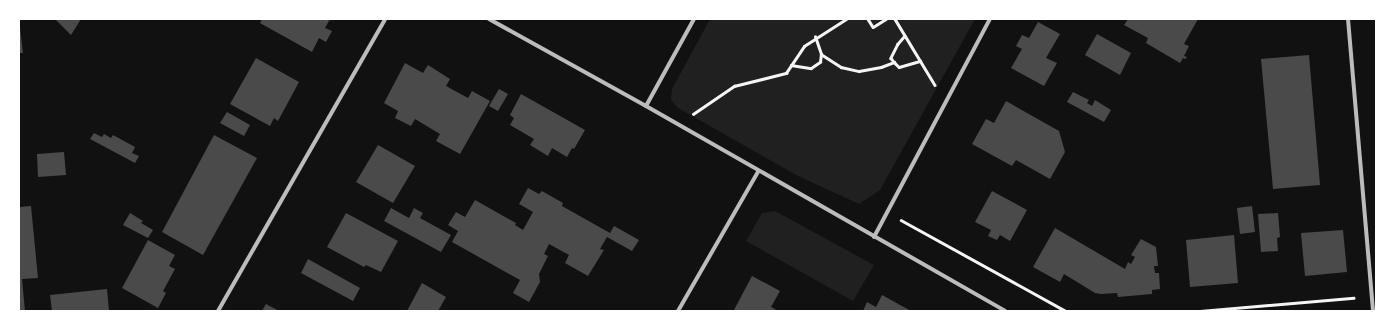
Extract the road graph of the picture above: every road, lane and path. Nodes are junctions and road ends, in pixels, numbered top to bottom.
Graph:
1 (385, 19) edge
2 (489, 19) edge
3 (694, 19) edge
4 (846, 19) edge
5 (868, 19) edge
6 (886, 19) edge
7 (895, 19) edge
8 (990, 19) edge
9 (1348, 19) edge
10 (905, 36) junction
11 (815, 37) junction
12 (822, 54) junction
13 (920, 61) junction
14 (894, 62) junction
15 (791, 65) junction
16 (945, 103) junction
17 (646, 106) junction
18 (677, 124) junction
19 (758, 172) junction
20 (887, 212) junction
21 (874, 237) junction
22 (1354, 298) dead end
23 (218, 311) edge
24 (678, 311) edge
25 (1005, 311) edge
26 (1066, 311) edge
27 (1200, 311) edge
28 (1373, 311) edge

1 - 23 street
2 - 17 street
3 - 17 street
4 - 11 path
5 - 6 path
7 - 10 path
8 - 16 street
9 - 28 street
10 - 13 path
10 - 14 path
11 - 12 path
11 - 15 path
12 - 14 path
12 - 15 path
13 - 14 path
13 - 16 path
15 - 18 path
16 - 20 street
17 - 18 street
18 - 19 street
19 - 21 street
19 - 24 street
20 - 21 street
20 - 26 path
21 - 25 street
22 - 27 path

